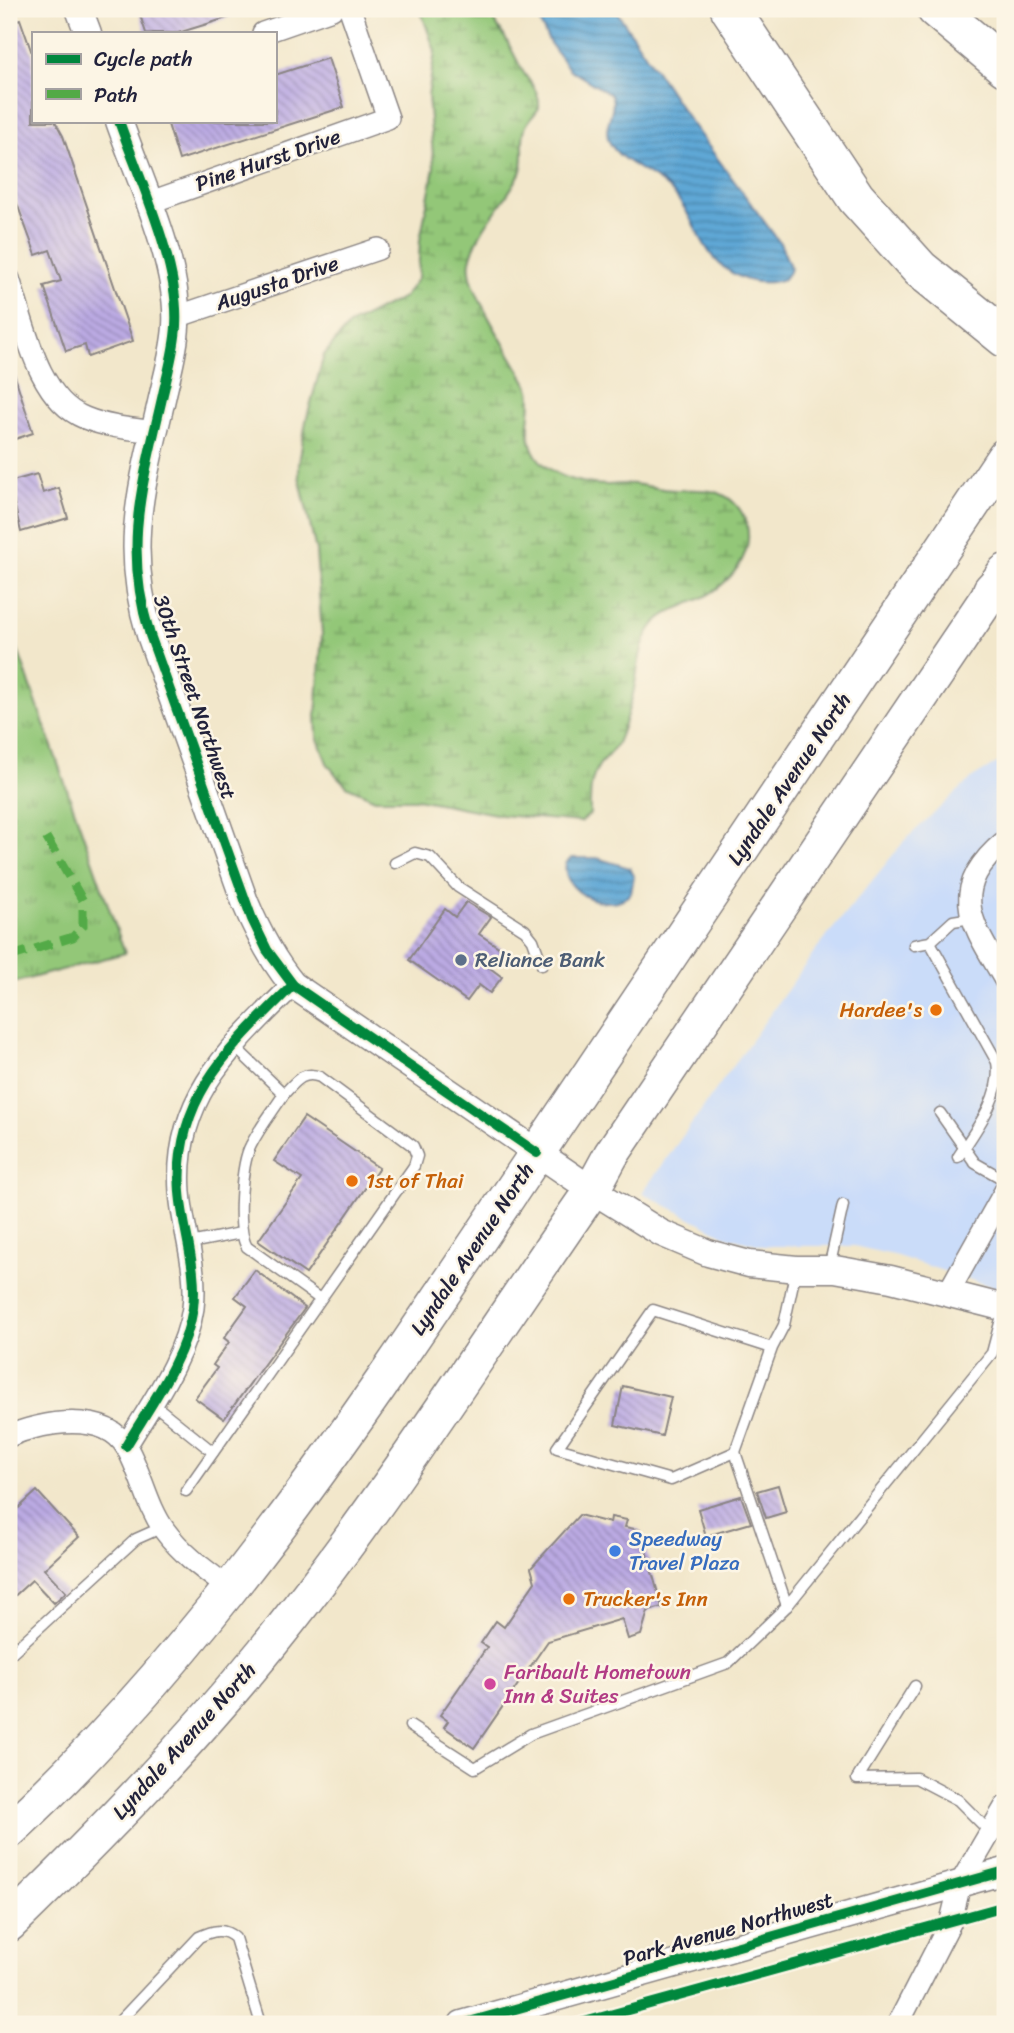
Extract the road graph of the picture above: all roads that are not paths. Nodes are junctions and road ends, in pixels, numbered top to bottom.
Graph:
1 (79, 9) edge
2 (332, 9) edge
3 (350, 9) edge
4 (730, 9) edge
5 (936, 9) edge
6 (88, 32) edge
7 (266, 32) edge
8 (1005, 67) edge
9 (119, 122) edge
10 (148, 202) junction
11 (378, 249) dead end
12 (9, 279) edge
13 (176, 317) junction
14 (1005, 338) edge
15 (155, 432) junction
16 (1005, 456) edge
17 (1001, 580) edge
18 (1005, 841) edge
19 (394, 863) dead end
20 (971, 918) junction
21 (930, 942) junction
22 (914, 945) dead end
23 (542, 965) dead end
24 (1005, 980) edge
25 (293, 985) junction
26 (233, 1045) junction
27 (284, 1094) junction
28 (940, 1113) dead end
29 (961, 1152) junction
30 (537, 1153) junction
31 (1005, 1181) edge
32 (592, 1190) junction
33 (1005, 1191) edge
34 (843, 1205) dead end
35 (242, 1233) junction
36 (190, 1243) junction
37 (830, 1268) junction
38 (796, 1269) junction
39 (948, 1293) junction
40 (320, 1299) junction
41 (1005, 1308) edge
42 (772, 1348) junction
43 (152, 1404) junction
44 (9, 1435) edge
45 (126, 1446) junction
46 (213, 1452) junction
47 (735, 1452) junction
48 (186, 1491) dead end
49 (163, 1527) junction
50 (229, 1588) junction
51 (787, 1606) junction
52 (9, 1655) edge
53 (915, 1686) dead end
54 (410, 1726) dead end
55 (1005, 1807) edge
56 (9, 1831) edge
57 (991, 1833) junction
58 (1005, 1871) edge
59 (960, 1884) junction
60 (9, 1924) edge
61 (117, 2024) edge
62 (261, 2024) edge
63 (461, 2024) edge
64 (898, 2024) edge

1 - 6 street
2 - 7 street
3 - 10 street, Pine Hurst Drive
4 - 14 highway
5 - 8 highway
9 - 10 street, 30th Street Northwest
10 - 13 street, 30th Street Northwest
11 - 13 street, Augusta Drive
12 - 15 street
13 - 15 street, 30th Street Northwest
15 - 25 street, 30th Street Northwest
16 - 30 highway, Lyndale Avenue North
17 - 32 highway, Lyndale Avenue North
18 - 20 street
19 - 23 lane
20 - 21 lane
20 - 24 street
21 - 22 lane
21 - 29 lane
25 - 26 street
25 - 30 street, 30th Street Northwest
26 - 27 lane
26 - 36 street
27 - 35 lane
27 - 40 lane
28 - 29 lane
29 - 31 lane
30 - 32 street, 30th Street Northwest
30 - 50 highway, Lyndale Avenue North
32 - 38 street, 30th Street Northwest
32 - 60 highway, Lyndale Avenue North
33 - 39 street
34 - 37 lane
35 - 36 lane
35 - 40 lane
36 - 43 street
37 - 38 street, 30th Street Northwest
37 - 39 street, 30th Street Northwest
38 - 42 lane
39 - 41 street, 30th Street Northwest
40 - 46 lane
41 - 51 lane
42 - 47 lane
42 - 47 lane
43 - 45 street
43 - 46 lane
44 - 45 street
45 - 49 street
46 - 48 lane
47 - 51 lane
49 - 50 street
49 - 52 lane
50 - 56 highway, Lyndale Avenue North
51 - 54 lane
53 - 57 lane
55 - 57 street
57 - 59 street
58 - 59 street, Park Avenue Northwest
59 - 63 street, Park Avenue Northwest
59 - 64 street
61 - 62 lane

